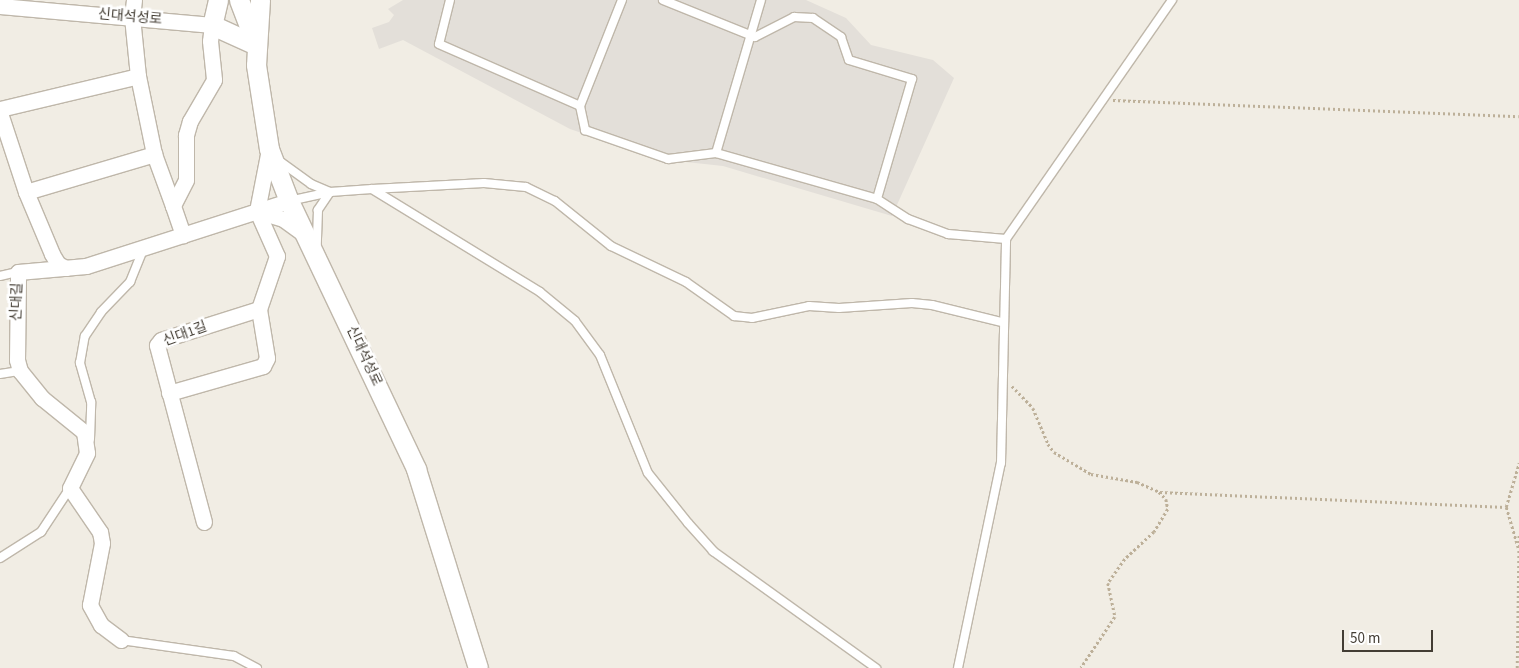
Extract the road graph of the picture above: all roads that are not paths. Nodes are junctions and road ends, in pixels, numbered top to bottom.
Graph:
1 (134, 0) edge
2 (218, 0) edge
3 (239, 0) edge
4 (260, 0) edge
5 (450, 0) edge
6 (622, 0) edge
7 (663, 0) edge
8 (761, 0) edge
9 (1172, 0) edge
10 (0, 6) edge
11 (132, 17) junction
12 (212, 25) junction
13 (751, 35) junction
14 (256, 45) junction
15 (138, 76) junction
16 (580, 106) junction
17 (0, 109) edge
18 (0, 113) edge
19 (269, 149) junction
20 (716, 153) junction
21 (154, 154) junction
22 (372, 189) junction
23 (26, 192) junction
24 (330, 192) junction
25 (876, 199) junction
26 (290, 201) junction
27 (173, 206) junction
28 (257, 211) junction
29 (183, 235) junction
30 (307, 236) junction
31 (1006, 239) junction
32 (144, 248) junction
33 (318, 259) junction
34 (66, 268) junction
35 (18, 272) junction
36 (0, 276) edge
37 (259, 309) junction
38 (1002, 322) junction
39 (20, 371) junction
40 (0, 374) edge
41 (169, 393) junction
42 (87, 453) junction
43 (70, 488) junction
44 (204, 522) dead end
45 (0, 558) edge
46 (466, 624) junction
47 (121, 640) joint
48 (256, 668) edge
49 (478, 668) edge
50 (487, 668) edge
51 (876, 668) edge
52 (958, 668) edge

1 - 11 street
2 - 12 street
3 - 14 street
4 - 14 street, 신대석성로
5 - 16 lane
6 - 16 lane
7 - 13 lane
8 - 13 lane
9 - 31 lane
10 - 11 street, 신대석성로
11 - 12 street, 신대석성로
11 - 15 street
12 - 14 street, 신대석성로
12 - 27 street
13 - 20 lane
13 - 25 lane
14 - 19 street, 신대석성로
15 - 17 street
15 - 21 street
16 - 20 lane
18 - 23 street
19 - 24 lane
19 - 26 street, 신대석성로
19 - 28 street
20 - 25 lane
21 - 23 street
21 - 27 street
22 - 24 lane
22 - 38 lane
22 - 51 lane
23 - 34 street
24 - 26 lane
24 - 33 lane
25 - 31 lane
26 - 28 street, 신대길
26 - 30 street, 신대석성로
27 - 29 street
28 - 29 street, 신대길
28 - 30 street
28 - 37 street
29 - 32 street, 신대길
30 - 33 street, 신대석성로
31 - 38 lane
32 - 34 street, 신대길
32 - 42 lane
33 - 46 street, 신대석성로
34 - 35 street, 신대길
35 - 36 lane
35 - 39 street, 신대길
37 - 41 street
37 - 41 street, 신대1길
38 - 52 lane
39 - 40 lane
39 - 42 street, 신대길
41 - 44 street, 신대1길
42 - 43 street
43 - 45 lane
43 - 47 street
46 - 49 street, 신대석성로
46 - 50 street
47 - 48 lane

